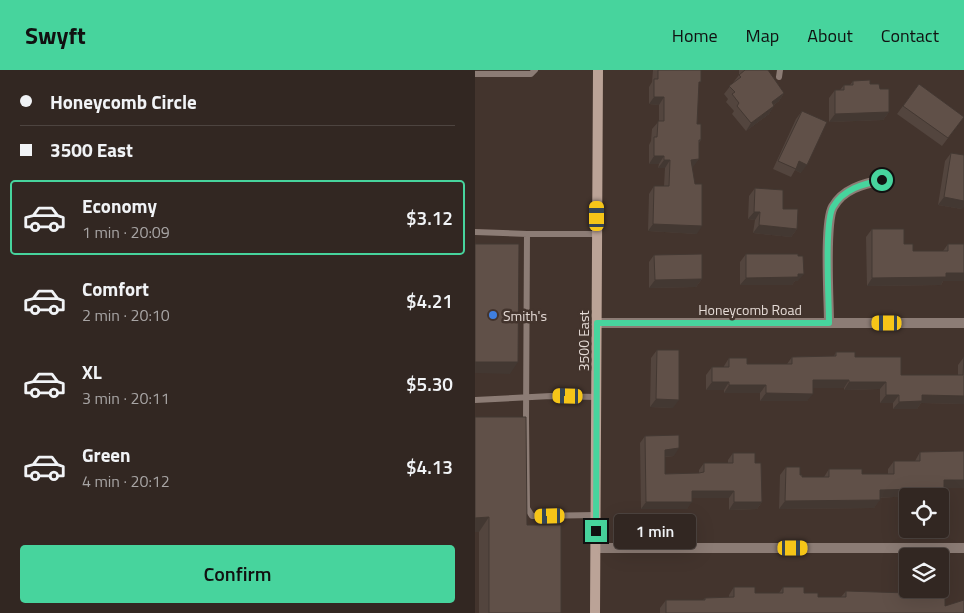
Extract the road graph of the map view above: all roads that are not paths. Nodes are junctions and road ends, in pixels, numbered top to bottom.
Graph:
1 (535, 70) edge
2 (597, 70) edge
3 (475, 74) edge
4 (882, 180) dead end
5 (475, 232) edge
6 (527, 234) junction
7 (597, 234) junction
8 (597, 323) junction
9 (829, 323) junction
10 (964, 323) edge
11 (596, 397) junction
12 (526, 398) junction
13 (475, 400) edge
14 (526, 421) junction
15 (512, 423) edge
16 (596, 515) junction
17 (596, 548) junction
18 (963, 548) edge
19 (595, 613) edge

1 - 3 lane
2 - 7 main road, 3500 East
4 - 9 street
5 - 6 lane
6 - 7 lane
6 - 12 lane
7 - 8 main road, 3500 East
8 - 9 street, Honeycomb Road
8 - 11 main road, 3500 East
9 - 10 street, Honeycomb Road
11 - 12 lane
11 - 16 main road, 3500 East
12 - 13 lane
12 - 14 lane
14 - 15 lane
14 - 16 lane
16 - 17 main road, 3500 East
17 - 18 street
17 - 19 main road, 3500 East

